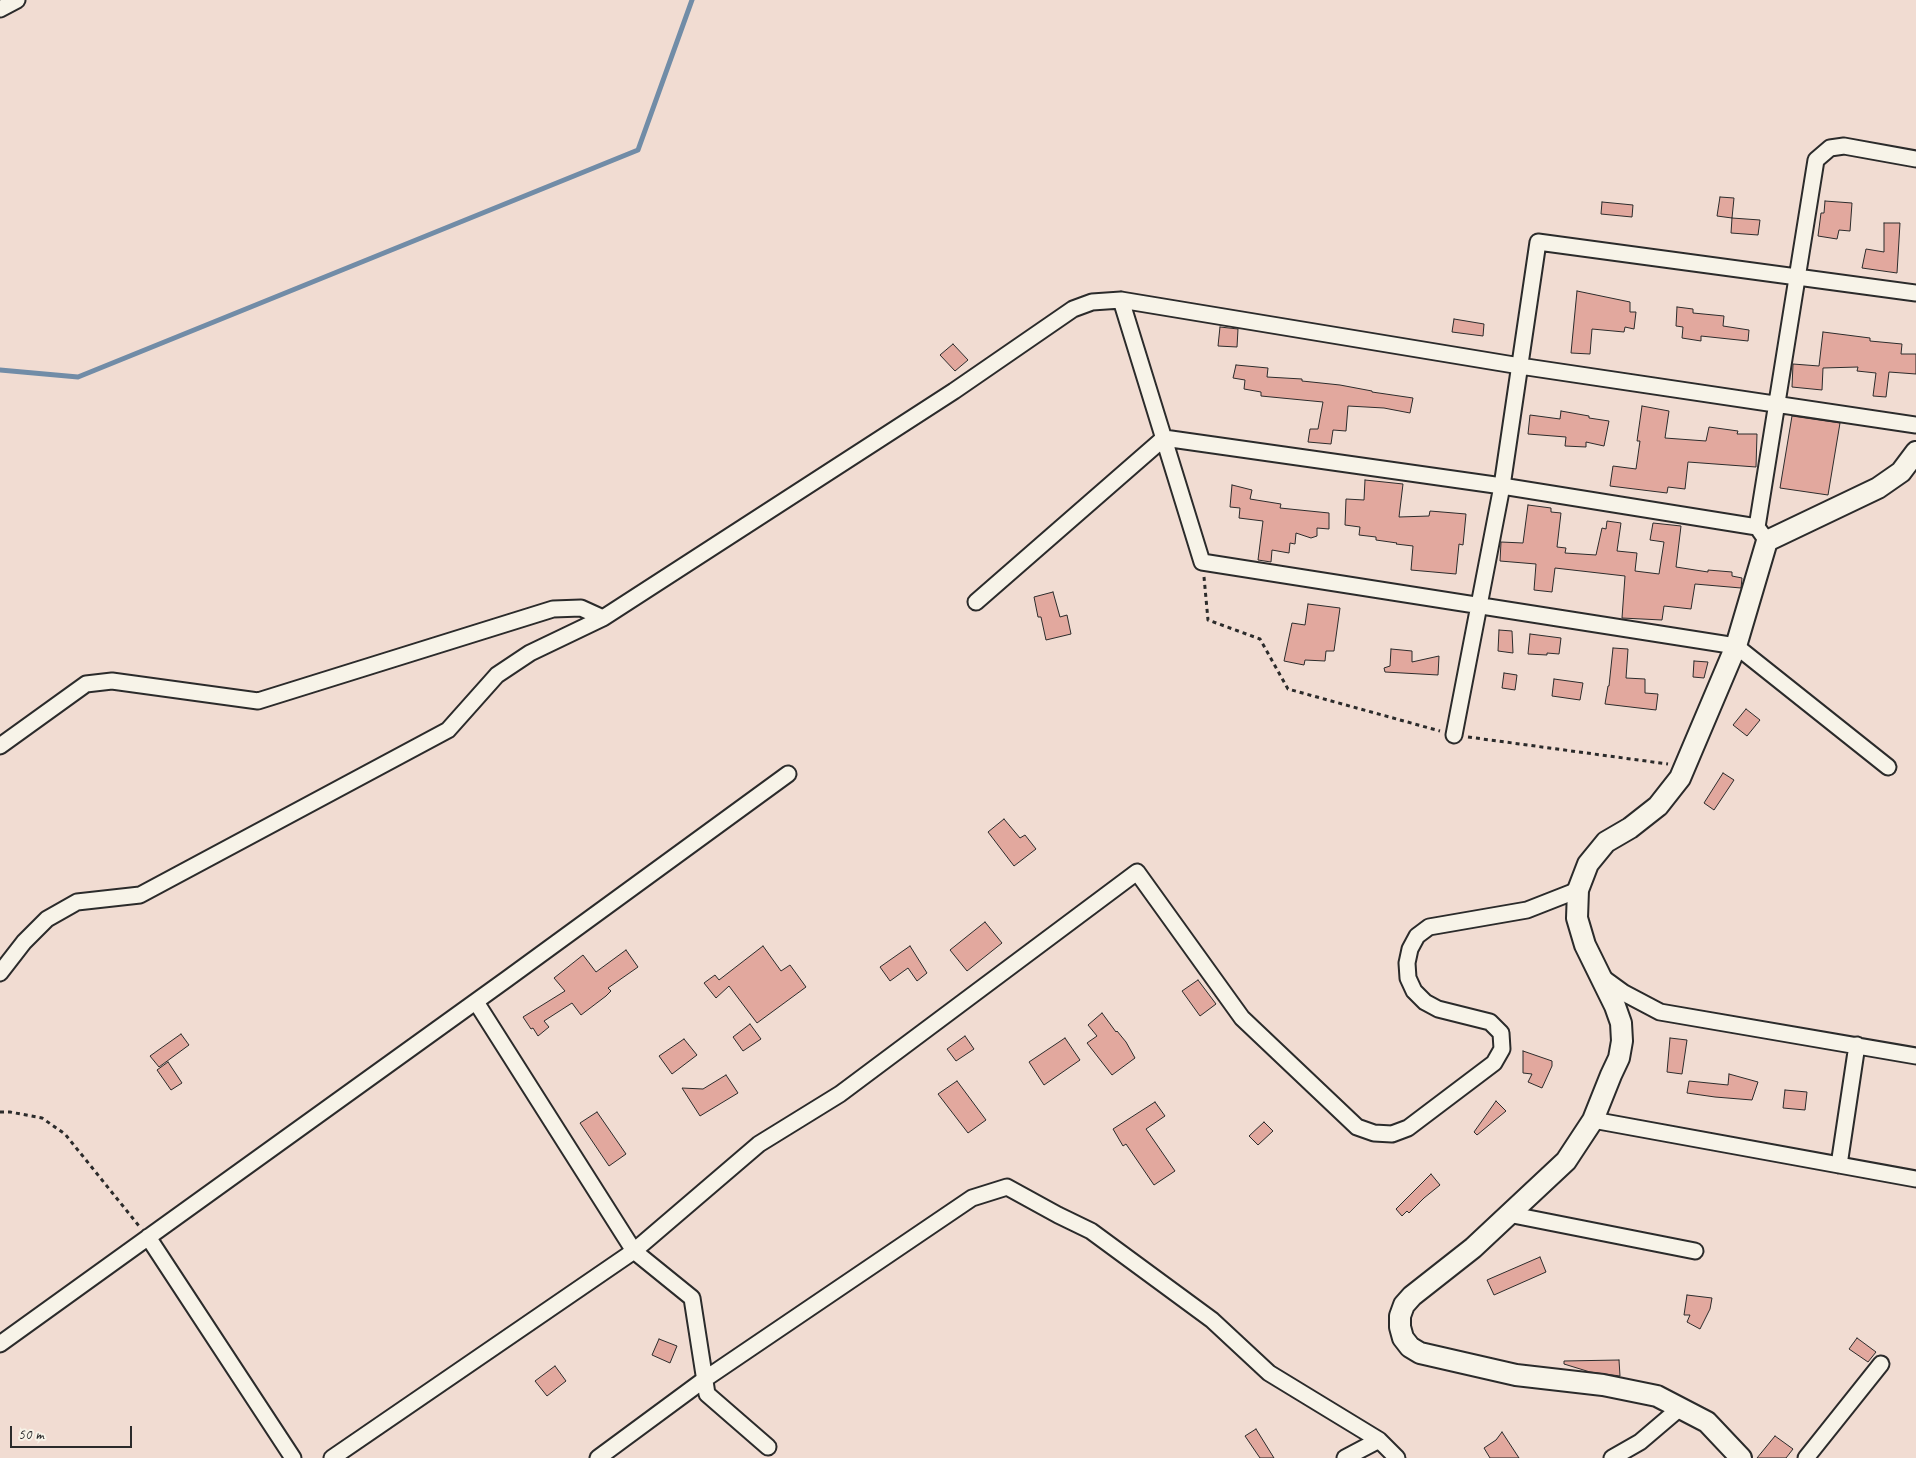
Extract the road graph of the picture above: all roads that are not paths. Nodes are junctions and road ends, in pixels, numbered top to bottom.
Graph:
1 (17, 0) edge
2 (0, 9) edge
3 (1916, 160) edge
4 (1797, 276) junction
5 (1916, 293) edge
6 (1121, 300) junction
7 (1520, 366) junction
8 (1775, 404) junction
9 (1916, 425) edge
10 (1164, 438) junction
11 (1916, 452) edge
12 (1502, 486) junction
13 (1762, 534) junction
14 (976, 602) dead end
15 (1480, 605) junction
16 (603, 618) junction
17 (1736, 646) junction
18 (1454, 735) road end
19 (0, 746) edge
20 (1888, 766) dead end
21 (788, 774) dead end
22 (1578, 890) junction
23 (0, 973) edge
24 (1600, 976) junction
25 (476, 1002) junction
26 (1857, 1045) junction
27 (1916, 1056) edge
28 (1593, 1120) junction
29 (1839, 1165) junction
30 (1916, 1179) edge
31 (1508, 1214) junction
32 (148, 1237) junction
33 (634, 1250) junction
34 (1695, 1251) dead end
35 (0, 1344) edge
36 (1881, 1364) dead end
37 (705, 1379) junction
38 (1680, 1408) junction
39 (1379, 1440) junction
40 (768, 1447) dead end
41 (293, 1458) edge
42 (332, 1458) edge
43 (598, 1458) edge
44 (1345, 1458) edge
45 (1397, 1458) edge
46 (1612, 1458) edge
47 (1741, 1458) edge
48 (1806, 1458) edge

1 - 2 street
3 - 4 street
4 - 5 street
4 - 7 street
4 - 8 street
6 - 7 street
6 - 10 street
6 - 16 street
7 - 8 street
7 - 12 street
8 - 9 street
8 - 13 street
10 - 12 street
10 - 14 street
10 - 15 street
11 - 13 street
12 - 13 street
12 - 15 street
13 - 17 street
15 - 17 street
15 - 18 street
16 - 19 street
16 - 23 street
17 - 20 street
17 - 22 street
21 - 25 street
22 - 24 street
22 - 33 street
24 - 26 street
24 - 28 street
25 - 32 street
25 - 33 street
26 - 27 street
26 - 29 street
28 - 29 street
28 - 31 street
29 - 30 street
31 - 34 street
31 - 38 street
32 - 35 street
32 - 41 street
33 - 37 street
33 - 42 street
36 - 48 street
37 - 39 street
37 - 40 street
37 - 43 street
38 - 46 street
38 - 47 street
39 - 44 street
39 - 45 street

